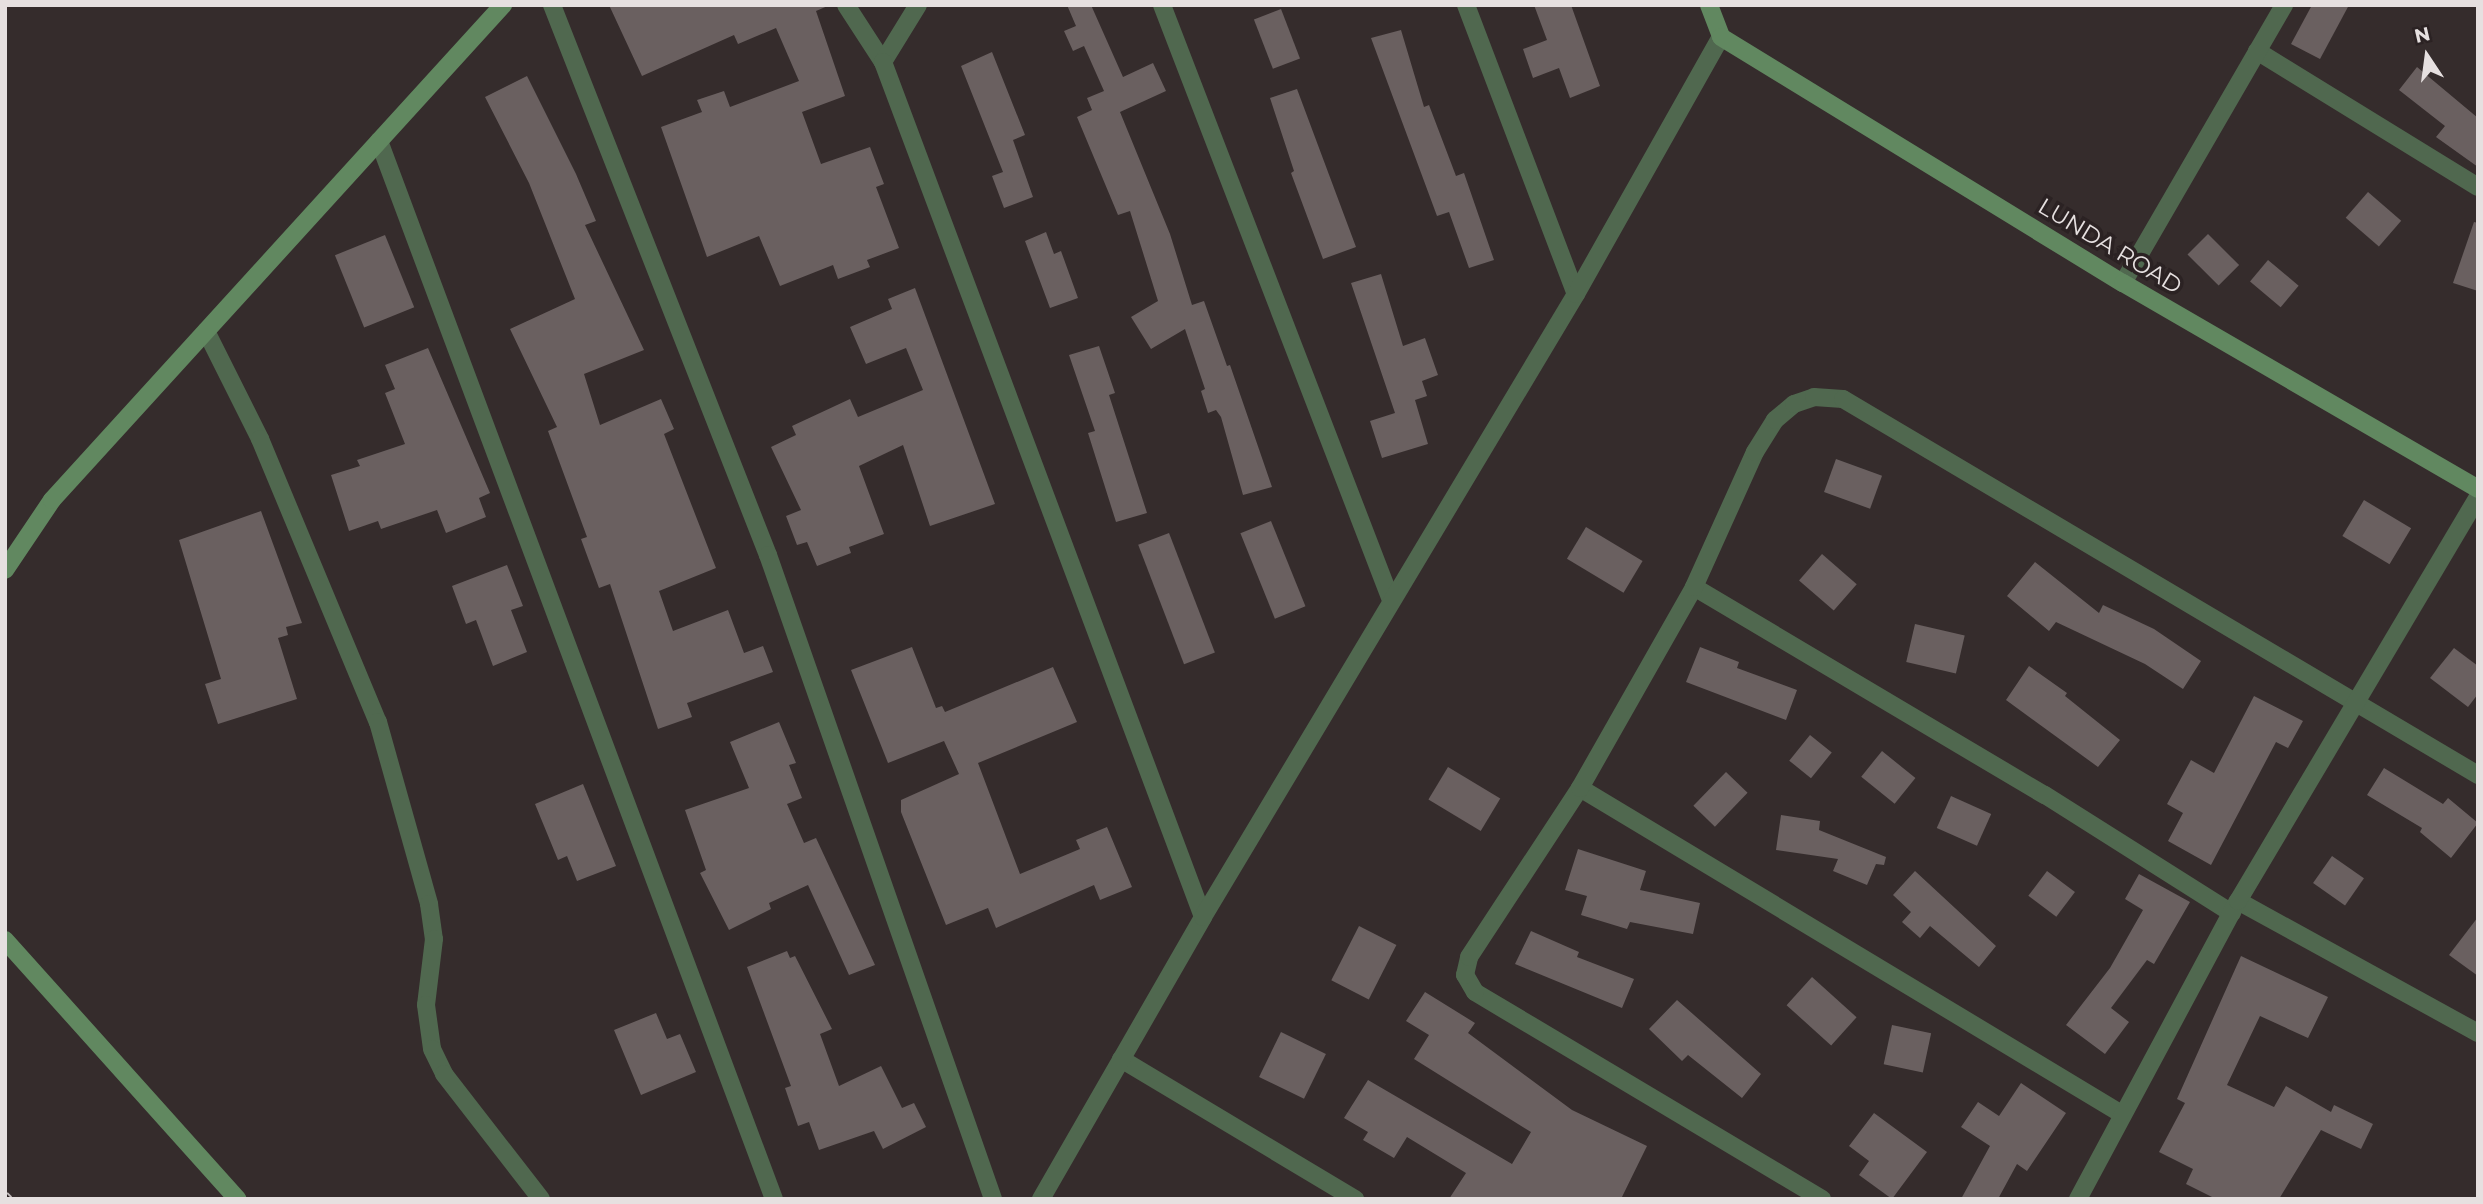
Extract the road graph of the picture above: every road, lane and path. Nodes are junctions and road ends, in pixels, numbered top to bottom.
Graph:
1 (503, 5) edge
2 (552, 5) edge
3 (846, 5) edge
4 (918, 5) edge
5 (1162, 5) edge
6 (1466, 5) edge
7 (1709, 5) edge
8 (2284, 5) edge
9 (1721, 37) junction
10 (2257, 51) junction
11 (883, 62) junction
12 (379, 141) junction
13 (2478, 187) edge
14 (2123, 284) junction
15 (1576, 294) junction
16 (206, 331) junction
17 (2478, 489) edge
18 (2478, 496) edge
19 (5, 570) edge
20 (1694, 587) junction
21 (1391, 600) junction
22 (2354, 706) junction
23 (2478, 775) edge
24 (1580, 788) junction
25 (2235, 907) junction
26 (1203, 917) junction
27 (5, 940) edge
28 (2478, 1034) edge
29 (1121, 1059) junction
30 (2120, 1113) junction
31 (237, 1199) edge
32 (541, 1199) edge
33 (774, 1199) edge
34 (993, 1199) edge
35 (1041, 1199) edge
36 (1354, 1199) edge
37 (1822, 1199) edge
38 (2078, 1199) edge

1 - 12 street
2 - 34 street
3 - 11 street
4 - 11 street
5 - 21 street
6 - 15 street
7 - 9 street
8 - 10 street
9 - 14 street, LUNDA ROAD
9 - 15 street
10 - 13 street
10 - 14 street
11 - 26 street
12 - 16 street
12 - 33 street
14 - 17 street, LUNDA ROAD
15 - 21 street
16 - 19 street
16 - 32 street
18 - 22 street
20 - 22 street
20 - 24 street
20 - 25 street
21 - 26 street
22 - 23 street
22 - 25 street
24 - 30 street
24 - 37 street
25 - 28 street
25 - 30 street
26 - 29 street
27 - 31 street
29 - 35 street
29 - 36 street
30 - 38 street

